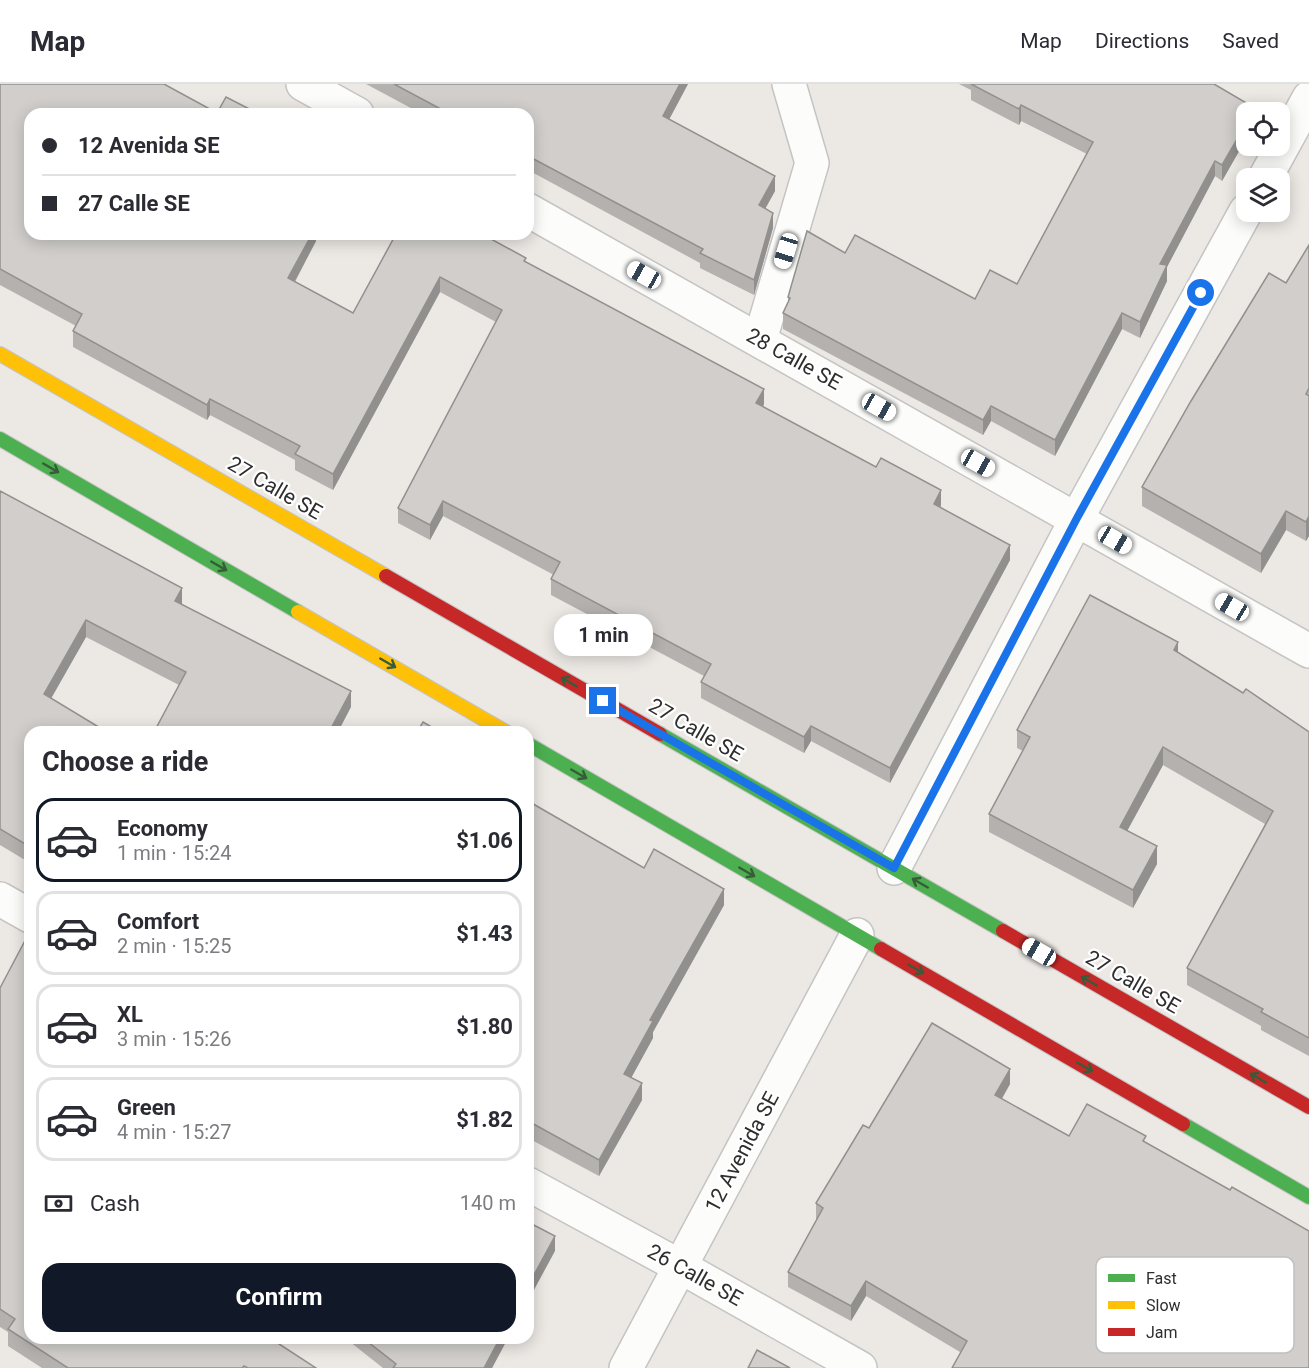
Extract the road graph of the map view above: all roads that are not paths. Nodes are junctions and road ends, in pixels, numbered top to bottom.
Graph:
1 (303, 84) edge
2 (789, 84) edge
3 (1309, 98) edge
4 (346, 108) edge
5 (1270, 168) edge
6 (534, 213) edge
7 (1240, 222) edge
8 (760, 340) junction
9 (0, 354) edge
10 (0, 439) edge
11 (1077, 518) junction
12 (1309, 651) edge
13 (496, 726) edge
14 (534, 747) edge
15 (894, 868) junction
16 (0, 900) edge
17 (24, 913) edge
18 (858, 935) junction
19 (1309, 1107) edge
20 (534, 1187) edge
21 (1309, 1197) edge
22 (681, 1267) junction
23 (626, 1368) edge
24 (860, 1368) edge

1 - 4 street
2 - 8 street
3 - 5 street
6 - 8 street, 28 Calle SE
7 - 11 street
8 - 11 street, 28 Calle SE
15 -> 9 main road, 27 Calle SE
10 -> 13 main road
11 - 12 street, 28 Calle SE
11 - 15 street
14 -> 18 main road
19 -> 15 main road, 27 Calle SE
16 - 17 street
18 -> 21 main road
18 - 22 street, 12 Avenida SE
20 - 22 street, 26 Calle SE
22 - 23 street, 12 Avenida SE
22 - 24 street, 26 Calle SE

